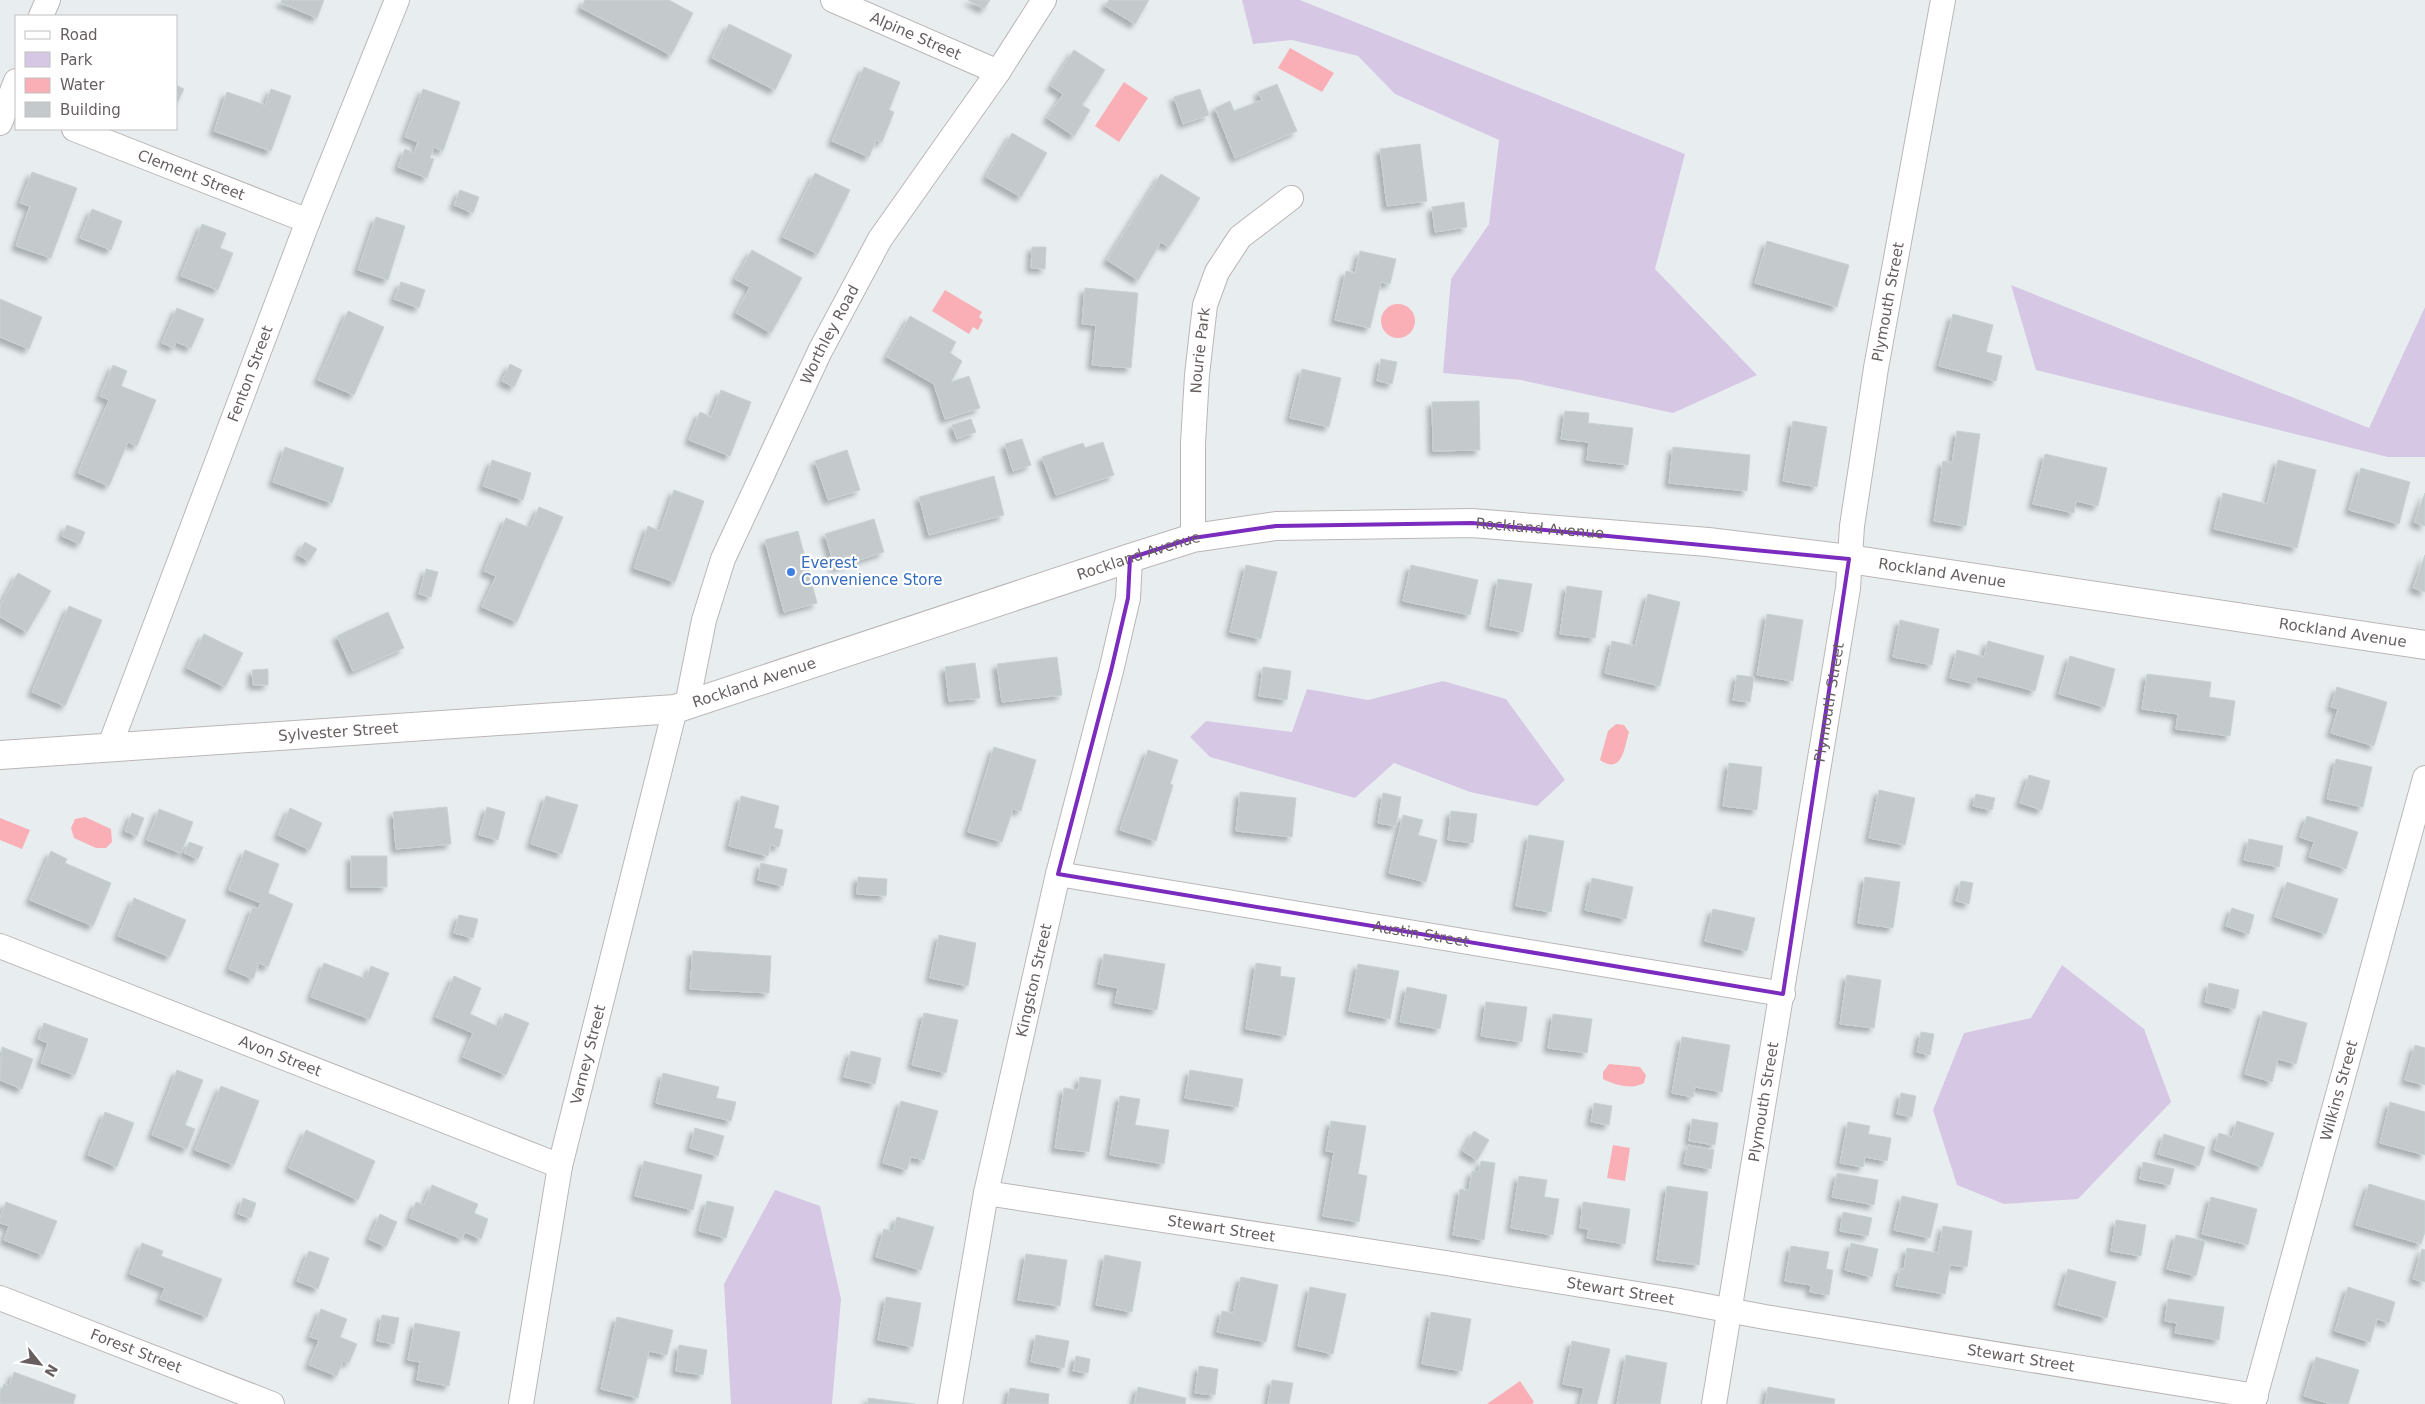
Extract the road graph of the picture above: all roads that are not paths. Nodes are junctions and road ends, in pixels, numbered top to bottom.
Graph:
1 (48, 0) edge
2 (397, 0) edge
3 (833, 0) edge
4 (1044, 0) edge
5 (1943, 0) edge
6 (41, 15) edge
7 (998, 72) junction
8 (77, 130) edge
9 (1291, 198) dead end
10 (308, 221) junction
11 (1193, 538) junction
12 (1130, 558) junction
13 (1849, 559) junction
14 (2425, 645) edge
15 (681, 707) junction
16 (109, 748) junction
17 (0, 755) edge
18 (2425, 778) edge
19 (1058, 874) junction
20 (0, 946) edge
21 (1782, 994) junction
22 (560, 1166) junction
23 (986, 1193) junction
24 (0, 1298) edge
25 (1730, 1311) junction
26 (2255, 1400) edge
27 (257, 1401) edge
28 (521, 1404) edge
29 (950, 1404) edge
30 (1714, 1404) edge

1 - 6 street
2 - 10 street, Fenton Street
3 - 7 street, Alpine Street
4 - 7 street, Worthley Road
5 - 13 street, Plymouth Street
7 - 15 street, Worthley Road
8 - 10 street, Clement Street
9 - 11 street, Nourie Park
10 - 16 street, Fenton Street
11 - 12 street, Rockland Avenue
11 - 13 street, Rockland Avenue
12 - 15 street, Rockland Avenue
12 - 19 street, Kingston Street
13 - 14 street, Rockland Avenue
13 - 21 street, Plymouth Street
15 - 16 street, Sylvester Street
15 - 22 street, Varney Street
16 - 17 street, Sylvester Street
18 - 26 street, Wilkins Street
19 - 21 street, Austin Street
19 - 23 street, Kingston Street
20 - 22 street, Avon Street
21 - 25 street, Plymouth Street
22 - 28 street, Varney Street
23 - 25 street, Stewart Street
23 - 29 street, Kingston Street
24 - 27 street, Forest Street
25 - 26 street, Stewart Street
25 - 30 street, Plymouth Street

